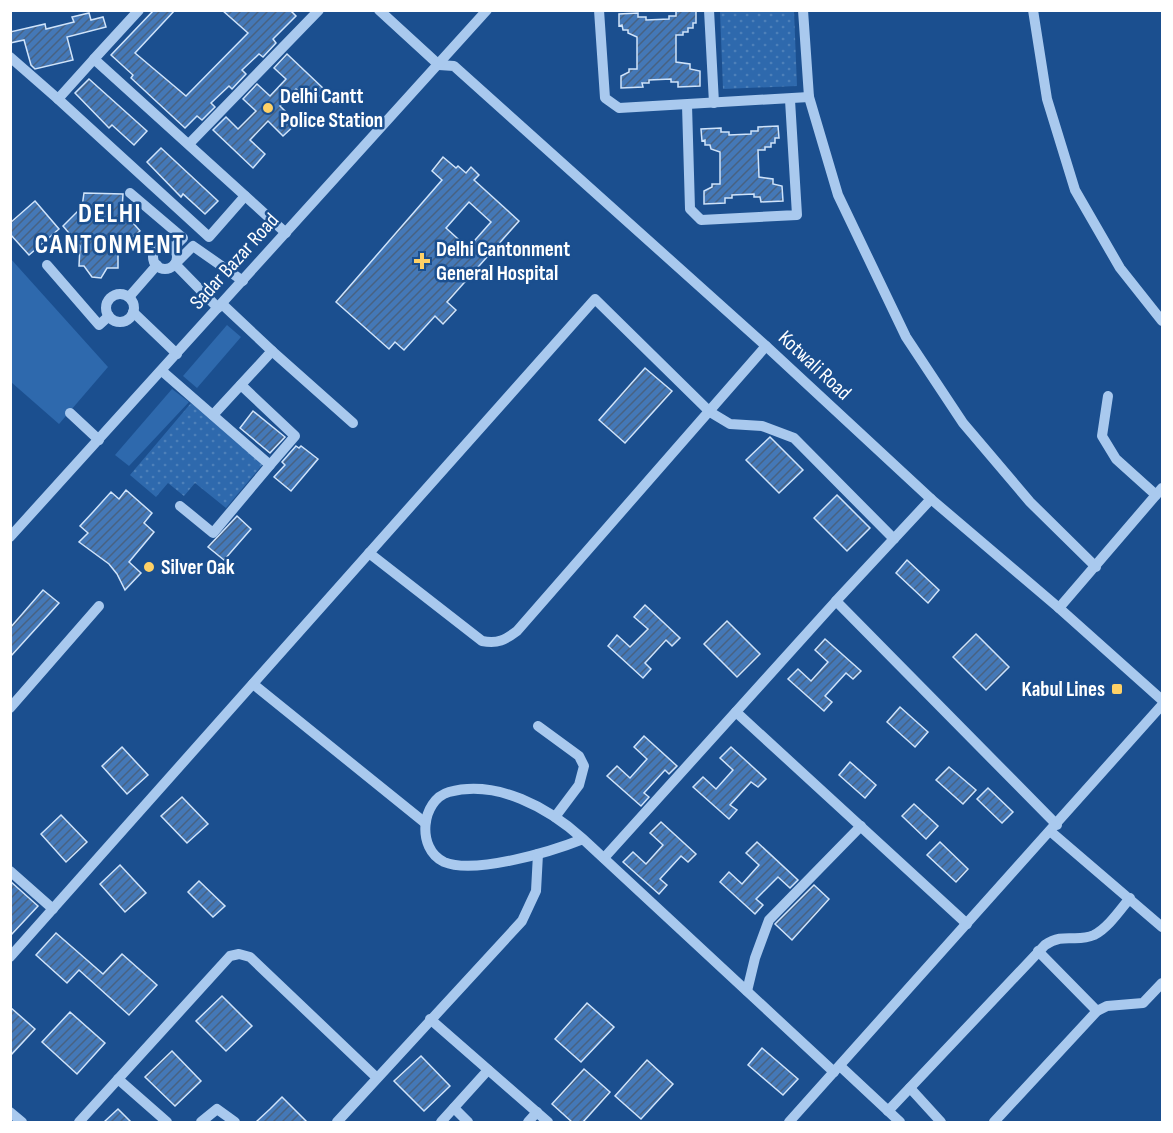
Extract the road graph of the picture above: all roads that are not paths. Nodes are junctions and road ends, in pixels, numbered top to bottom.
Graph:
1 (139, 10) edge
2 (319, 10) edge
3 (379, 10) edge
4 (487, 10) edge
5 (599, 10) edge
6 (709, 10) edge
7 (803, 10) edge
8 (1033, 10) edge
9 (10, 57) edge
10 (94, 59) junction
11 (439, 65) junction
12 (809, 97) junction
13 (58, 99) junction
14 (790, 100) junction
15 (714, 103) junction
16 (687, 105) junction
17 (189, 144) junction
18 (130, 193) dead end
19 (245, 196) junction
20 (286, 233) junction
21 (183, 238) junction
22 (192, 246) junction
23 (173, 248) junction
24 (175, 264) junction
25 (47, 265) dead end
26 (157, 266) junction
27 (243, 280) junction
28 (129, 297) junction
29 (220, 306) junction
30 (134, 312) junction
31 (109, 316) junction
32 (1162, 321) edge
33 (766, 346) junction
34 (272, 351) junction
35 (177, 354) junction
36 (162, 371) junction
37 (241, 385) junction
38 (1108, 396) dead end
39 (710, 412) junction
40 (70, 413) dead end
41 (213, 415) junction
42 (353, 423) dead end
43 (99, 440) junction
44 (270, 465) junction
45 (1160, 491) edge
46 (931, 499) junction
47 (180, 506) dead end
48 (10, 537) edge
49 (894, 539) junction
50 (369, 553) junction
51 (1096, 567) junction
52 (836, 601) junction
53 (99, 606) dead end
54 (1059, 608) junction
55 (253, 684) junction
56 (1162, 700) edge
57 (1162, 705) edge
58 (10, 708) edge
59 (736, 712) junction
60 (538, 726) dead end
61 (555, 818) junction
62 (424, 822) junction
63 (861, 826) junction
64 (1053, 828) junction
65 (583, 839) junction
66 (538, 854) junction
67 (604, 858) junction
68 (10, 871) edge
69 (1130, 898) junction
70 (53, 909) junction
71 (967, 924) junction
72 (1162, 927) edge
73 (1038, 951) junction
74 (10, 957) edge
75 (1162, 983) edge
76 (747, 991) junction
77 (1097, 1011) junction
78 (430, 1019) junction
79 (837, 1069) junction
80 (488, 1070) junction
81 (376, 1077) junction
82 (118, 1079) junction
83 (910, 1088) junction
84 (454, 1108) junction
85 (888, 1111) junction
86 (10, 1112) edge
87 (537, 1113) junction
88 (22, 1122) edge
89 (79, 1122) edge
90 (167, 1122) edge
91 (201, 1122) edge
92 (235, 1122) edge
93 (337, 1122) edge
94 (441, 1122) edge
95 (468, 1122) edge
96 (528, 1122) edge
97 (548, 1122) edge
98 (789, 1122) edge
99 (900, 1122) edge
100 (941, 1122) edge
101 (994, 1122) edge

1 - 10 street
2 - 17 street
3 - 11 street, Kotwali Road
4 - 11 street, Sadar Bazar Road
5 - 16 street
6 - 15 street
7 - 12 street
8 - 32 street
9 - 13 street
10 - 13 street
10 - 17 street
11 - 20 street, Sadar Bazar Road
11 - 33 street, Kotwali Road
12 - 14 street
12 - 51 street
13 - 19 street
14 - 15 street
14 - 16 street
15 - 16 street
17 - 19 street
18 - 21 street
19 - 20 street
20 - 27 street, Sadar Bazar Road
21 - 22 street
21 - 23 street
22 - 24 street
22 - 27 street
23 - 24 street
23 - 26 street
24 - 26 street
24 - 29 street
25 - 31 street
26 - 28 street
27 - 29 street, Sadar Bazar Road
28 - 30 street
28 - 31 street
29 - 34 street
29 - 35 street, Sadar Bazar Road
30 - 31 street
30 - 35 street
33 - 39 street
33 - 46 street, Kotwali Road
34 - 37 street
34 - 42 street
35 - 36 street, Sadar Bazar Road
36 - 41 street
36 - 43 street, Sadar Bazar Road
37 - 41 street
37 - 44 street
38 - 45 street
39 - 49 street
39 - 50 street
39 - 50 street
40 - 43 street
41 - 44 street
43 - 48 street, Sadar Bazar Road
44 - 47 street
45 - 51 street
46 - 49 street
46 - 54 street, Kotwali Road
49 - 52 street
50 - 55 street
51 - 54 street
52 - 59 street
52 - 64 street
53 - 58 street
54 - 56 street, Kotwali Road
55 - 62 street
55 - 70 street
57 - 64 street
59 - 63 street
59 - 67 street
60 - 61 street
61 - 62 street
61 - 65 street
62 - 66 street
63 - 71 street
63 - 76 street
64 - 69 street
64 - 71 street
65 - 66 street
65 - 67 street
66 - 78 street
67 - 76 street
68 - 70 street
69 - 72 street
69 - 73 street
70 - 74 street
71 - 79 street
73 - 77 street
73 - 83 street
75 - 77 street
76 - 79 street
77 - 101 street
78 - 80 street
78 - 81 street
79 - 85 street
79 - 98 street
80 - 84 street
80 - 87 street
81 - 82 street
81 - 93 street
82 - 89 street
82 - 90 street
83 - 85 street
83 - 100 street
84 - 94 street
84 - 95 street
85 - 99 street
86 - 88 street
87 - 96 street
87 - 97 street
91 - 92 street

